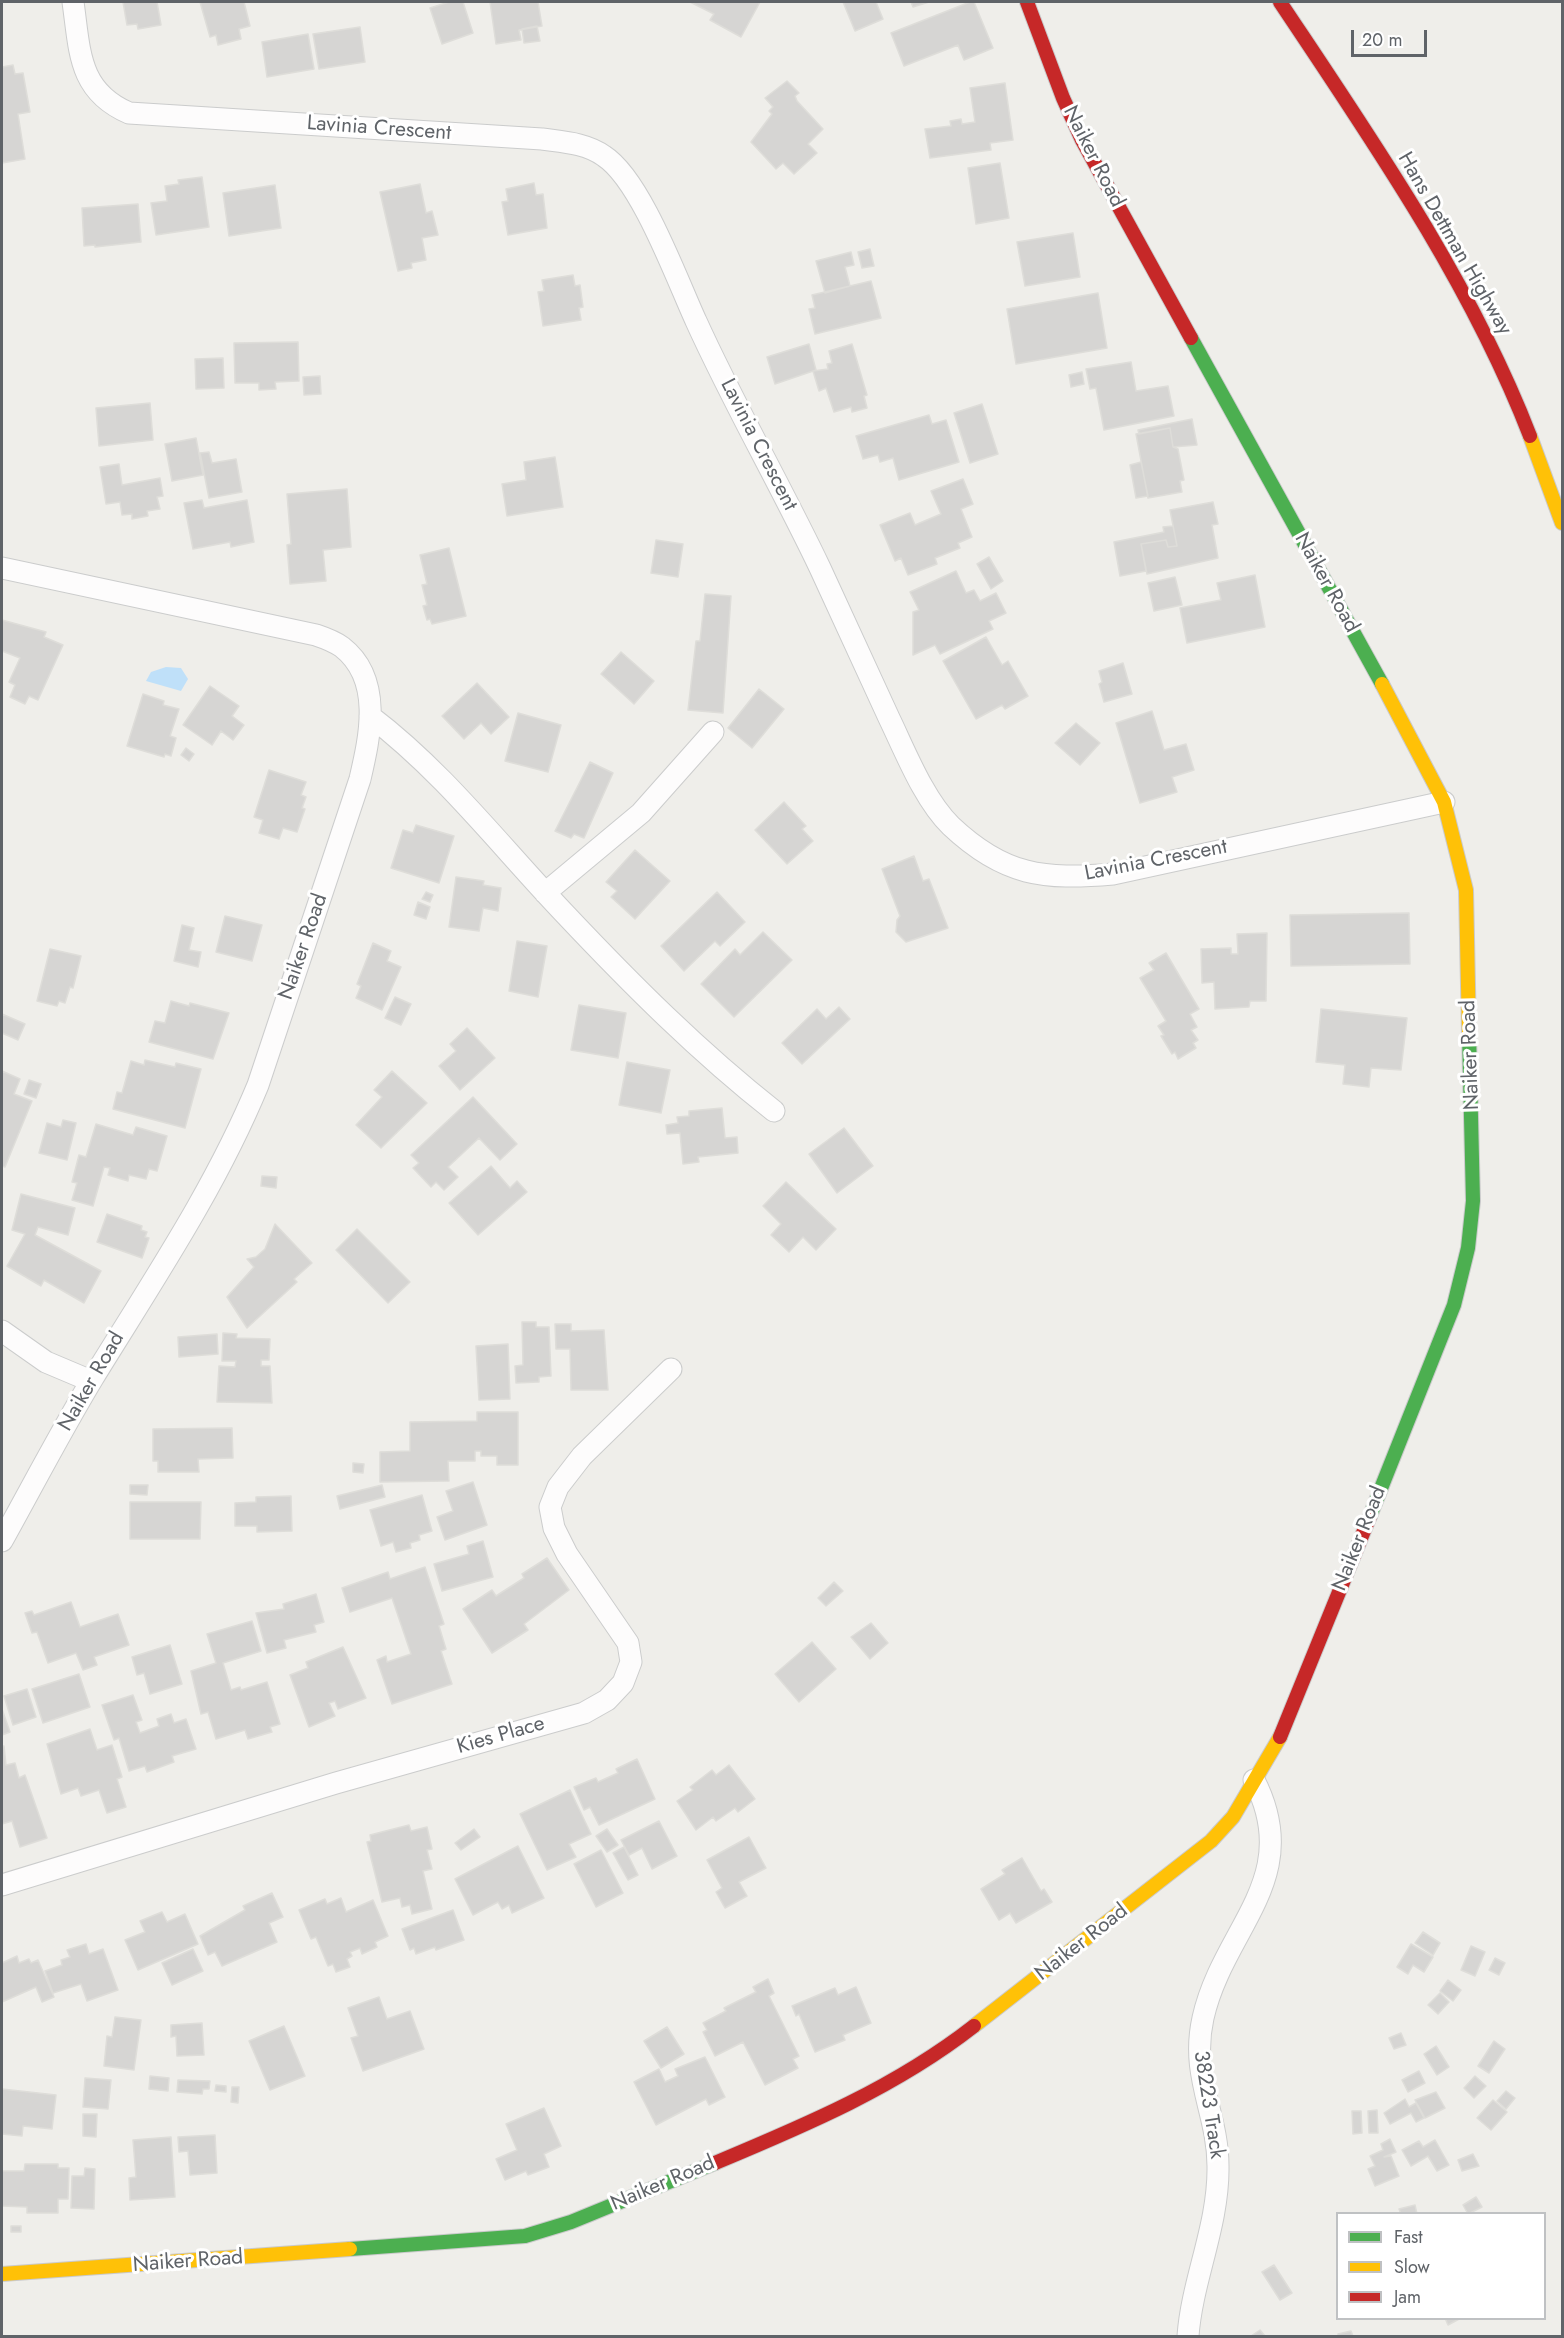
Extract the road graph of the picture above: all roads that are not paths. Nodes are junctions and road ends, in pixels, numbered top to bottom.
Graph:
1 (73, 2) edge
2 (1027, 2) edge
3 (1280, 2) edge
4 (1563, 522) edge
5 (2, 568) edge
6 (370, 716) junction
7 (713, 732) dead end
8 (1444, 802) junction
9 (545, 893) junction
10 (774, 1111) dead end
11 (2, 1331) edge
12 (671, 1369) dead end
13 (91, 1381) junction
14 (2, 1541) edge
15 (1254, 1780) junction
16 (2, 1885) edge
17 (2, 2274) edge
18 (1188, 2337) edge

1 - 8 street, Lavinia Crescent
2 - 8 street, Naiker Road
3 - 4 street, Hans Dettman Highway
5 - 6 street, Naiker Road
6 - 9 street
6 - 13 street, Naiker Road
7 - 9 street
8 - 15 street, Naiker Road
9 - 10 street
11 - 13 street
12 - 16 street, Kies Place
13 - 14 street, Naiker Road
15 - 17 street, Naiker Road
15 - 18 street, 38223 Track

